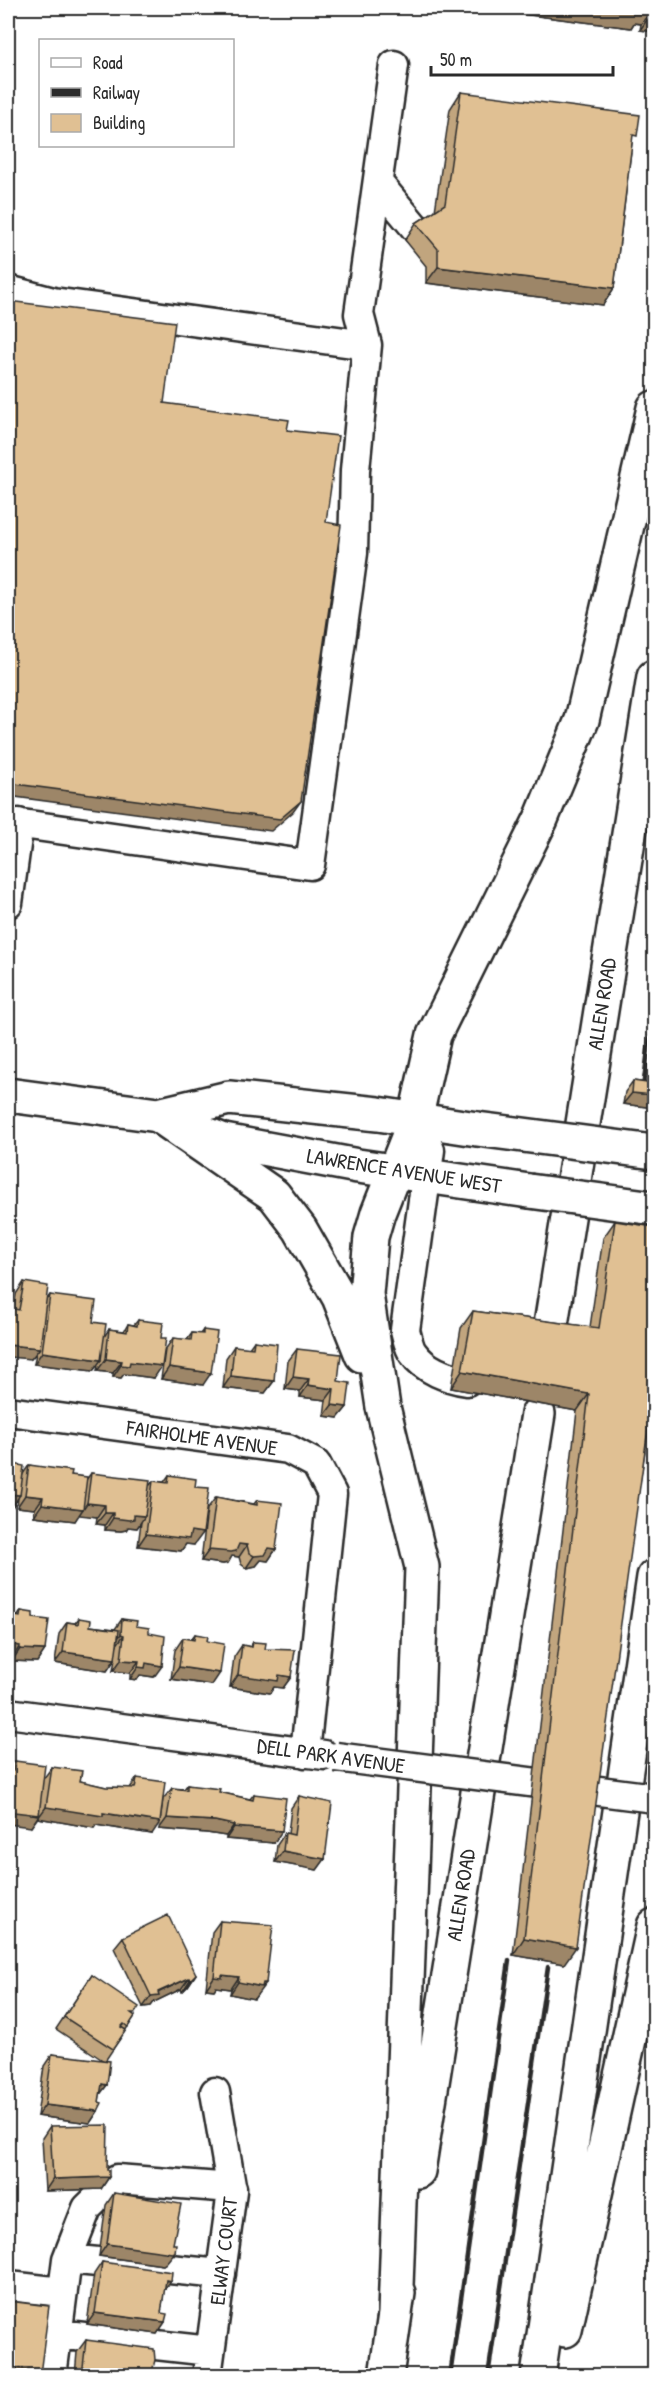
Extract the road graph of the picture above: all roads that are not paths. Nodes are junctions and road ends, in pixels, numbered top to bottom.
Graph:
1 (394, 65) dead end
2 (378, 183) junction
3 (418, 231) edge
4 (8, 290) edge
5 (367, 345) junction
6 (654, 408) edge
7 (654, 677) edge
8 (13, 822) edge
9 (8, 903) edge
10 (8, 1095) edge
11 (158, 1115) junction
12 (415, 1120) junction
13 (654, 1152) edge
14 (411, 1173) junction
15 (654, 1208) edge
16 (550, 1331) edge
17 (468, 1381) edge
18 (538, 1399) edge
19 (383, 1407) junction
20 (8, 1411) edge
21 (654, 1577) edge
22 (8, 1713) edge
23 (305, 1753) junction
24 (654, 1798) edge
25 (654, 1926) edge
26 (215, 2092) dead end
27 (232, 2188) junction
28 (67, 2259) junction
29 (221, 2274) junction
30 (9, 2286) dead end
31 (62, 2292) junction
32 (395, 2314) junction
33 (57, 2334) junction
34 (209, 2363) edge
35 (52, 2376) edge
36 (386, 2376) edge
37 (538, 2376) edge
38 (554, 2376) edge

1 - 2 street
2 - 3 street
2 - 5 street
4 - 5 street
5 - 8 street
6 - 12 main road
7 - 16 main road, ALLEN ROAD
8 - 9 street
10 - 11 main road, LAWRENCE AVENUE WEST
11 - 12 main road, LAWRENCE AVENUE WEST
11 - 14 main road, LAWRENCE AVENUE WEST
11 - 19 main road
12 - 13 main road, LAWRENCE AVENUE WEST, bridge
12 - 14 main road
14 - 15 main road, LAWRENCE AVENUE WEST, bridge
14 - 17 street
14 - 19 main road
18 - 32 main road, ALLEN ROAD
19 - 32 main road
20 - 23 street, FAIRHOLME AVENUE
21 - 37 main road
22 - 23 street, DELL PARK AVENUE
23 - 24 street, DELL PARK AVENUE, bridge
25 - 38 main road
26 - 27 street, ELWAY COURT
27 - 28 street
27 - 29 street, ELWAY COURT
28 - 29 street
28 - 31 street
29 - 34 street, ELWAY COURT
30 - 31 street
31 - 33 street
32 - 36 main road, ALLEN ROAD
33 - 34 street
33 - 35 street

